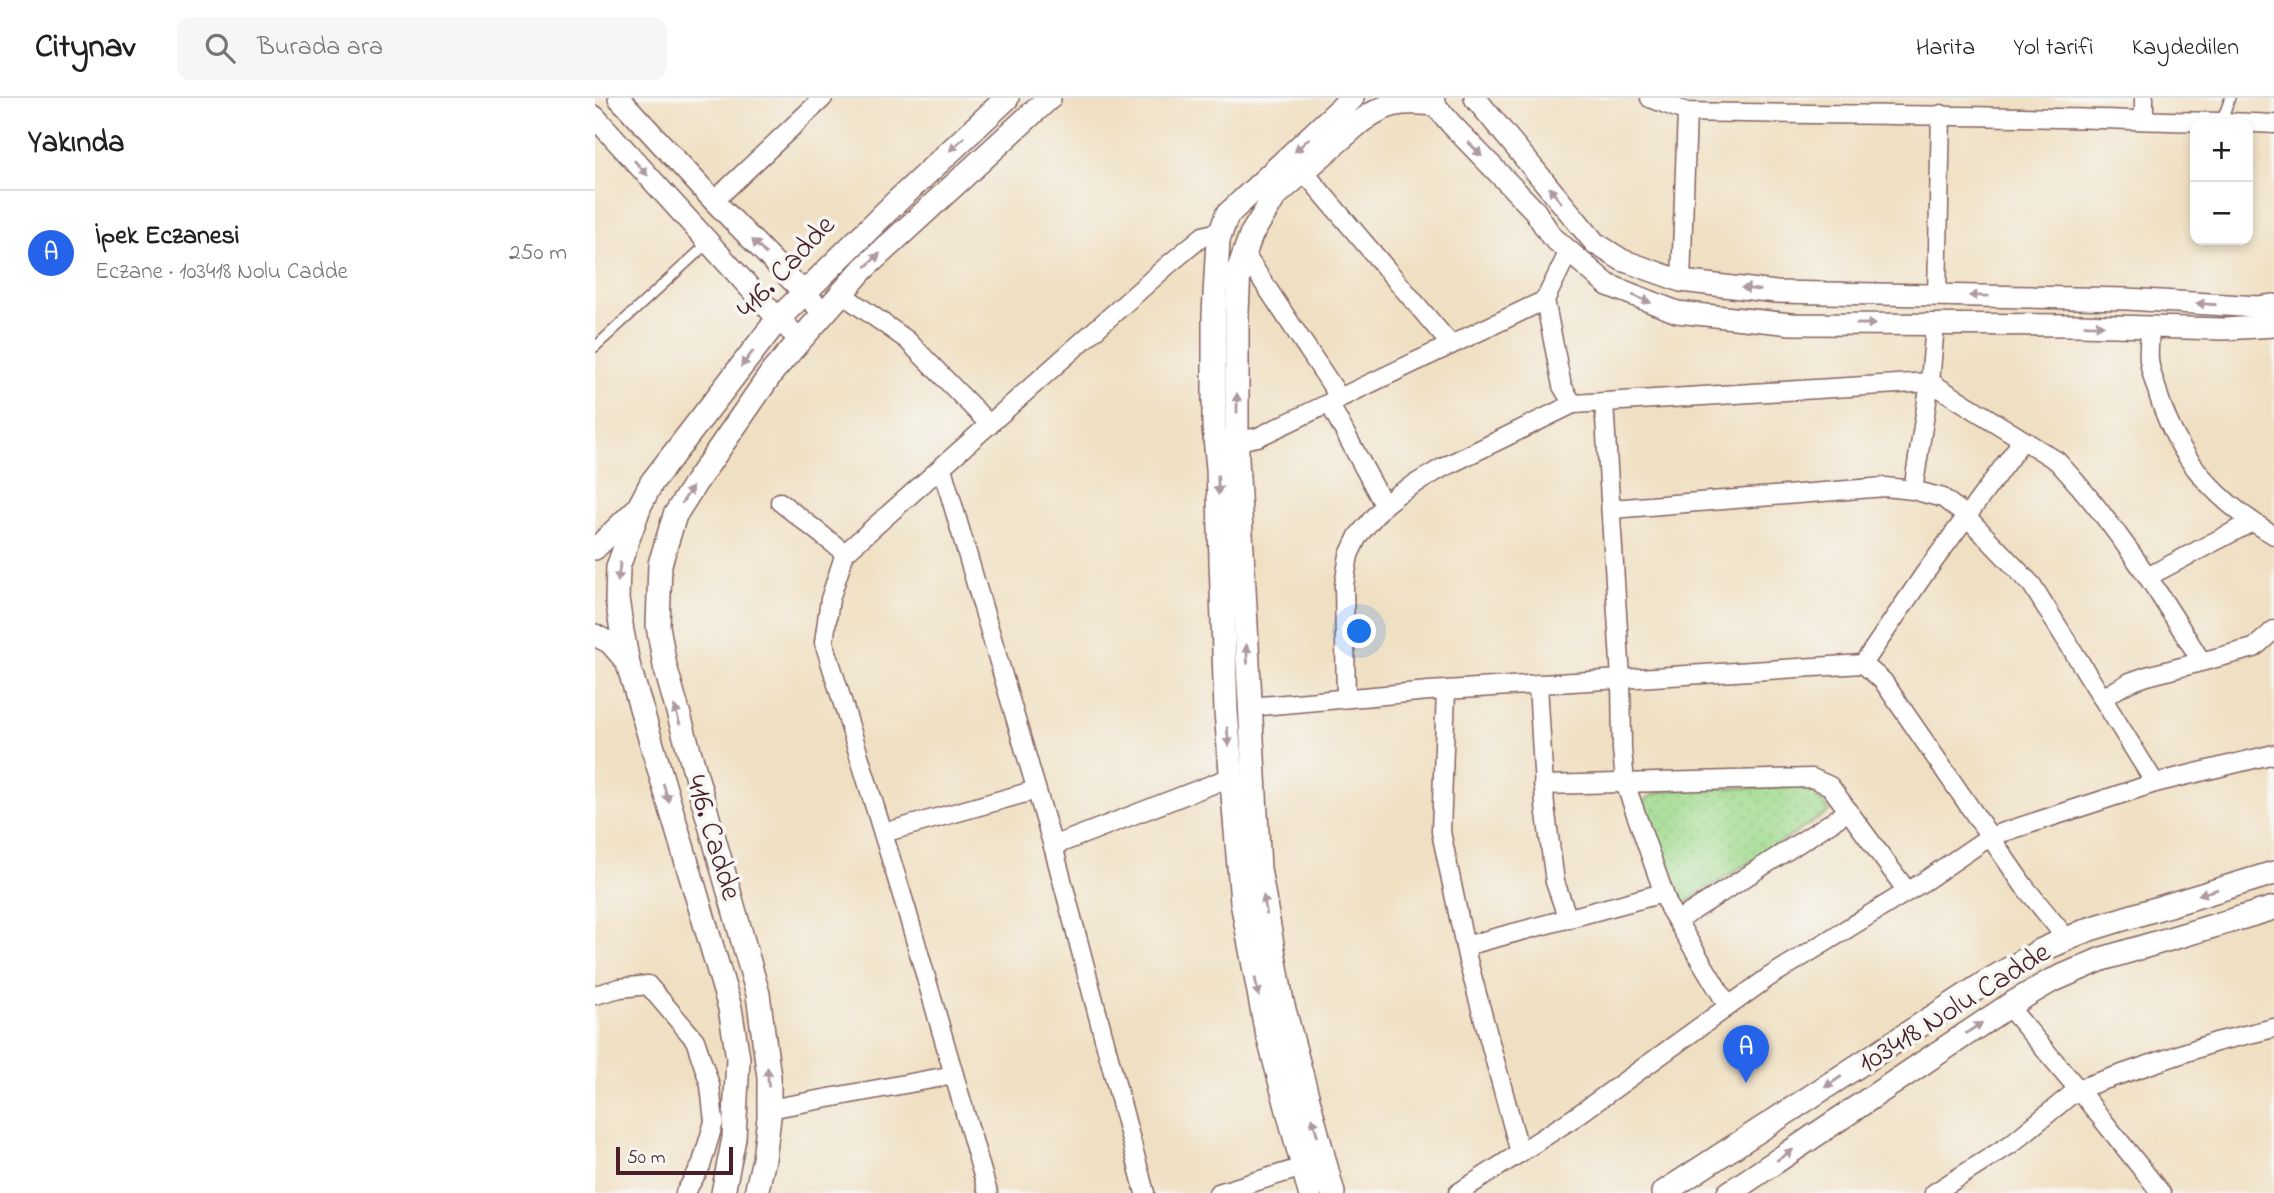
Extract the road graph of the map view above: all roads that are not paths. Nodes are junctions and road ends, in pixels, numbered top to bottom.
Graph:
1 (619, 98) edge
2 (823, 98) edge
3 (1007, 98) edge
4 (1049, 98) edge
5 (1352, 98) edge
6 (1475, 98) edge
7 (1650, 98) edge
8 (2144, 98) edge
9 (2230, 98) edge
10 (1393, 101) edge
11 (1432, 101) edge
12 (1977, 106) edge
13 (1687, 112) junction
14 (1941, 114) junction
15 (595, 117) edge
16 (2223, 119) edge
17 (2144, 120) junction
18 (2190, 120) edge
19 (2253, 122) edge
20 (2274, 124) edge
21 (1305, 173) junction
22 (714, 201) junction
23 (733, 220) junction
24 (1222, 231) junction
25 (708, 243) junction
26 (1569, 251) junction
27 (1244, 253) junction
28 (1681, 281) junction
29 (803, 292) junction
30 (842, 294) junction
31 (1937, 295) junction
32 (1545, 300) junction
33 (2274, 305) edge
34 (824, 313) junction
35 (778, 319) junction
36 (1935, 325) junction
37 (2274, 326) edge
38 (2150, 327) junction
39 (801, 340) junction
40 (1451, 345) junction
41 (595, 347) edge
42 (1930, 382) junction
43 (1335, 401) junction
44 (1604, 402) junction
45 (1573, 404) junction
46 (991, 425) junction
47 (1237, 441) junction
48 (2022, 441) junction
49 (942, 468) junction
50 (1913, 490) junction
51 (780, 502) dead end
52 (640, 505) junction
53 (1384, 505) junction
54 (1612, 509) junction
55 (1966, 516) junction
56 (2252, 522) junction
57 (2274, 535) edge
58 (595, 549) edge
59 (845, 553) junction
60 (2149, 576) junction
61 (2274, 630) edge
62 (595, 635) edge
63 (2201, 661) junction
64 (628, 664) junction
65 (1863, 664) junction
66 (1621, 679) junction
67 (1538, 684) junction
68 (1446, 690) junction
69 (1346, 698) junction
70 (2102, 698) junction
71 (1250, 707) junction
72 (2274, 754) edge
73 (1231, 777) junction
74 (1625, 783) junction
75 (2155, 783) junction
76 (1543, 785) junction
77 (1036, 790) junction
78 (1849, 811) junction
79 (883, 834) junction
80 (1989, 837) junction
81 (1053, 846) junction
82 (2274, 873) edge
83 (1907, 891) junction
84 (1663, 893) junction
85 (2274, 908) edge
86 (1568, 919) junction
87 (1677, 921) junction
88 (2067, 939) junction
89 (1465, 946) junction
90 (595, 995) edge
91 (1728, 1006) junction
92 (2008, 1006) junction
93 (2274, 1028) edge
94 (954, 1075) junction
95 (2078, 1089) junction
96 (769, 1109) junction
97 (1520, 1153) junction
98 (1303, 1167) junction
99 (1938, 1192) edge
100 (685, 1193) edge
101 (723, 1193) edge
102 (755, 1193) edge
103 (988, 1193) edge
104 (1145, 1193) edge
105 (1218, 1193) edge
106 (1310, 1193) edge
107 (1333, 1193) edge
108 (1458, 1193) edge
109 (1663, 1193) edge
110 (1729, 1193) edge
111 (2161, 1193) edge

1 - 22 street
2 - 22 street
3 -> 29 main road, 416. Cadde
30 -> 4 main road
5 -> 24 main road
28 -> 6 street
7 - 13 street
8 - 17 street
9 - 16 lane
10 - 11 main road
10 - 21 main road
11 -> 26 street
12 - 14 street
12 - 17 street
13 - 14 street
13 - 28 street
14 - 31 street
15 -> 25 street
17 - 18 street
19 - 20 street
21 - 27 main road
21 - 40 street
22 - 23 street
23 - 25 street
29 -> 23 street
24 - 46 street
24 -> 73 main road
25 - 35 street
25 - 41 lane
26 - 32 street
26 -> 36 street
27 - 43 street
47 -> 27 main road
31 -> 28 street
29 - 34 street
29 - 35 main road, 416. Cadde
30 - 34 main road
30 - 46 street
33 -> 31 street
32 - 40 street
32 - 45 street
34 - 39 main road
35 - 39 street
35 -> 52 main road, 416. Cadde
36 -> 38 street
36 - 42 street
37 - 38 street
38 - 56 street
96 -> 39 main road
40 - 43 street
42 - 44 street
42 - 48 street
42 - 50 street
43 - 47 street
43 - 53 street
44 - 45 street
44 - 54 street
45 - 53 street
46 - 49 street
71 -> 47 main road
48 - 55 street
48 - 60 street
49 - 59 street
49 - 77 street
50 - 54 street
50 - 55 street
51 - 59 street
52 - 58 street, 416. Cadde
52 -> 64 main road, 416. Cadde
53 - 69 street
54 - 66 street
55 - 65 street
55 - 70 street
56 - 57 street
56 - 60 street
59 - 79 street
60 - 63 street
61 - 63 street
62 - 64 street
63 - 70 street
64 -> 101 main road, 416. Cadde
65 - 66 street
65 - 80 street
66 - 67 street
66 - 74 street
67 - 68 street
67 - 76 street
68 - 69 street
68 - 89 street
69 - 71 street
70 - 75 street
107 -> 71 main road
72 - 75 street
73 - 81 street
73 -> 98 main road
74 - 76 street
74 - 78 street
74 - 84 street
75 - 80 street
76 - 86 street
77 - 79 street
77 - 81 street
78 - 83 street
78 - 87 street
79 - 94 street
80 - 83 street
80 - 88 street
81 - 104 street
82 -> 88 main road
83 - 91 street
84 - 86 street
84 - 87 street
85 - 92 main road, 103418 Nolu Cadde
86 - 89 street
87 - 91 street
88 -> 109 main road
89 - 97 street
90 - 100 street
91 - 97 street
92 - 95 street
110 -> 92 main road, 103418 Nolu Cadde
93 - 95 street
94 - 96 street
94 - 103 street
95 - 99 street
95 - 111 street
96 - 102 main road
97 - 108 street
98 - 105 street
98 - 106 main road

